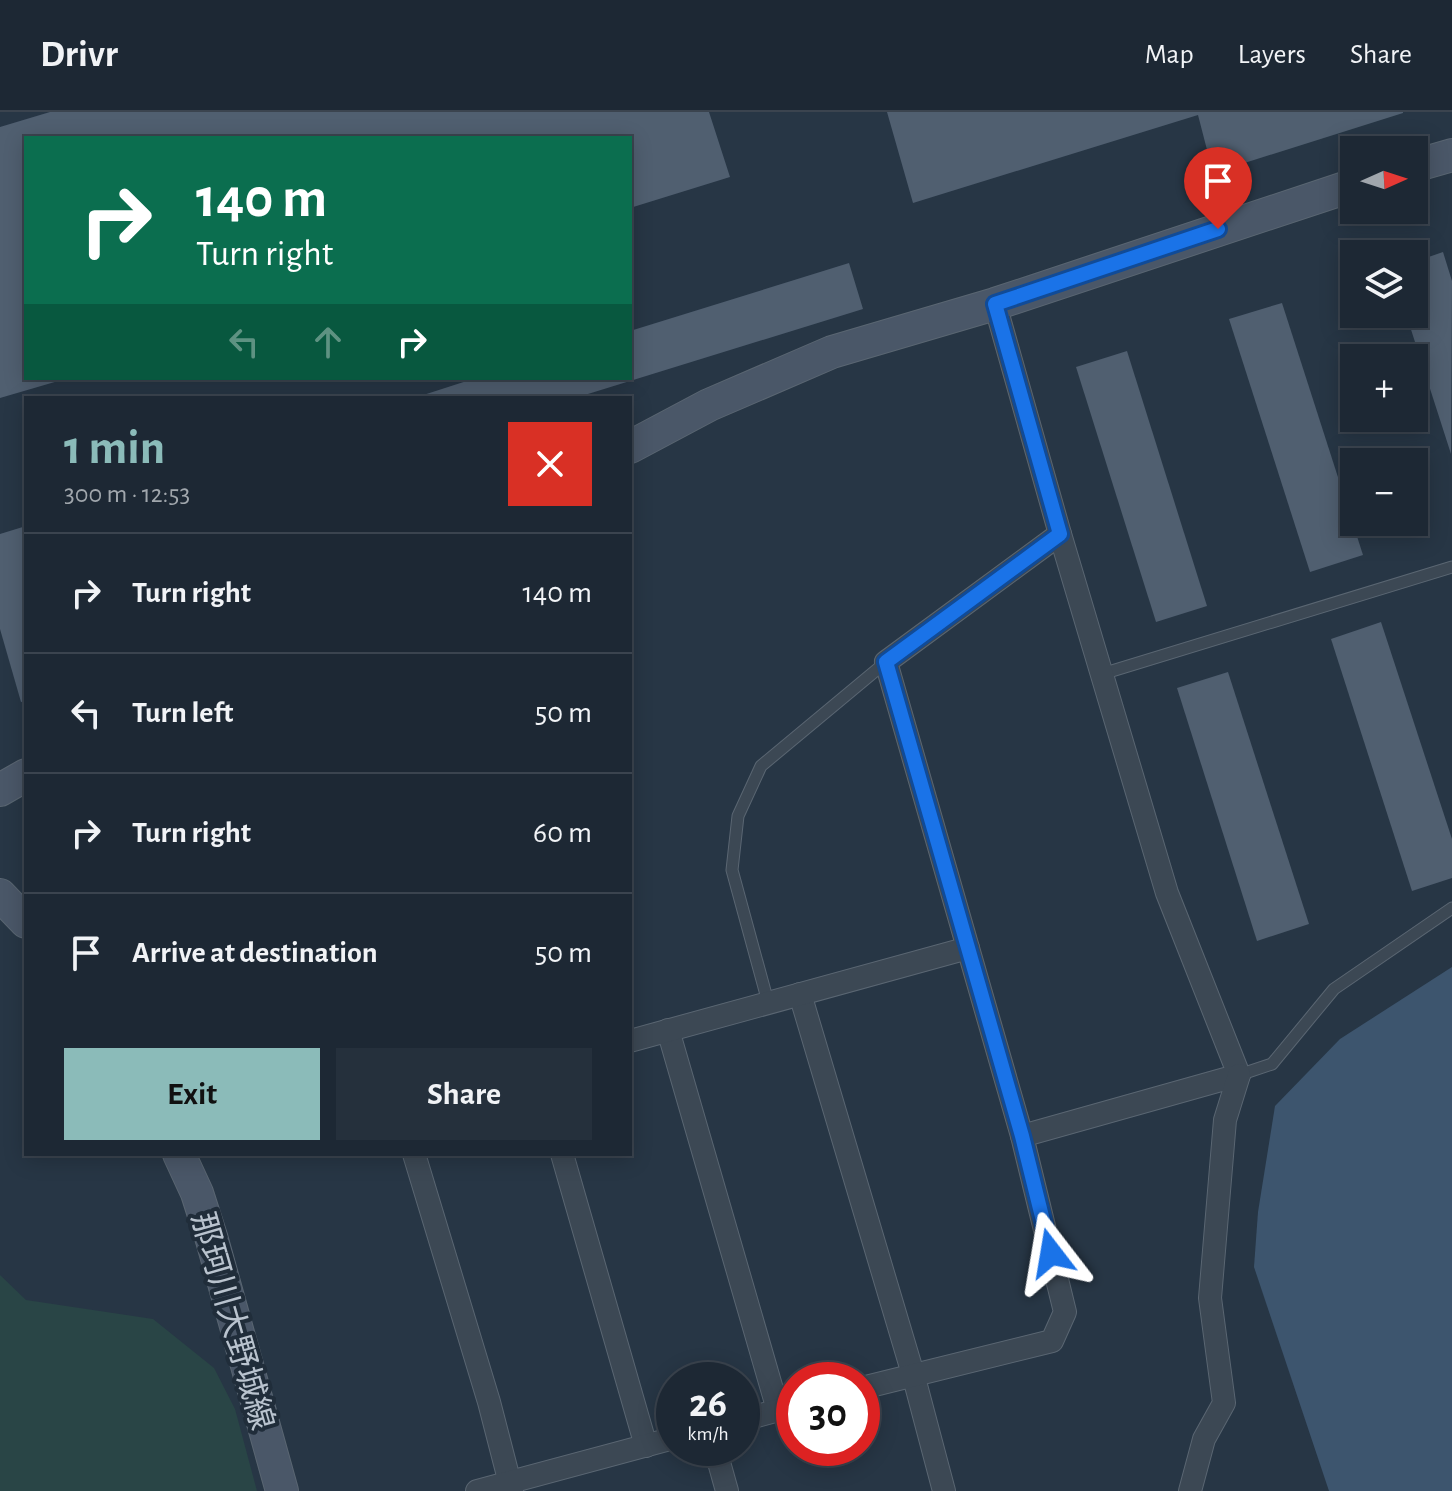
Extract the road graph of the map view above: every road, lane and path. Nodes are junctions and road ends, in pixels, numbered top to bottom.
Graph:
1 (1452, 155) edge
2 (1428, 162) edge
3 (1340, 190) edge
4 (995, 304) junction
5 (632, 446) edge
6 (1060, 534) junction
7 (1452, 567) edge
8 (886, 662) junction
9 (1102, 674) junction
10 (24, 776) edge
11 (0, 790) edge
12 (0, 895) edge
13 (1452, 908) edge
14 (24, 920) edge
15 (968, 948) junction
16 (800, 994) junction
17 (768, 1002) junction
18 (668, 1030) junction
19 (632, 1040) edge
20 (1239, 1075) junction
21 (1022, 1136) junction
22 (180, 1156) edge
23 (415, 1156) edge
24 (563, 1156) edge
25 (913, 1374) junction
26 (776, 1376) edge
27 (880, 1383) edge
28 (656, 1443) edge
29 (646, 1446) junction
30 (720, 1466) edge
31 (511, 1487) edge
32 (282, 1491) edge
33 (477, 1491) edge
34 (727, 1491) edge
35 (944, 1491) edge
36 (1190, 1491) edge

1 - 2 street
3 - 4 street
4 - 5 street
4 - 6 street
6 - 8 street
6 - 9 street
7 - 9 lane
8 - 15 street
8 - 17 lane
9 - 20 street
10 - 11 street
12 - 14 street
13 - 20 lane
15 - 16 street
15 - 21 street
16 - 17 street
16 - 25 street
17 - 18 street
18 - 19 street
18 - 26 street
20 - 21 street
20 - 36 street
21 - 25 street
22 - 32 street, 那珂川大野城線
23 - 31 street
24 - 29 street
25 - 27 street
25 - 35 street
28 - 29 street
29 - 31 street
30 - 34 street
31 - 33 street

